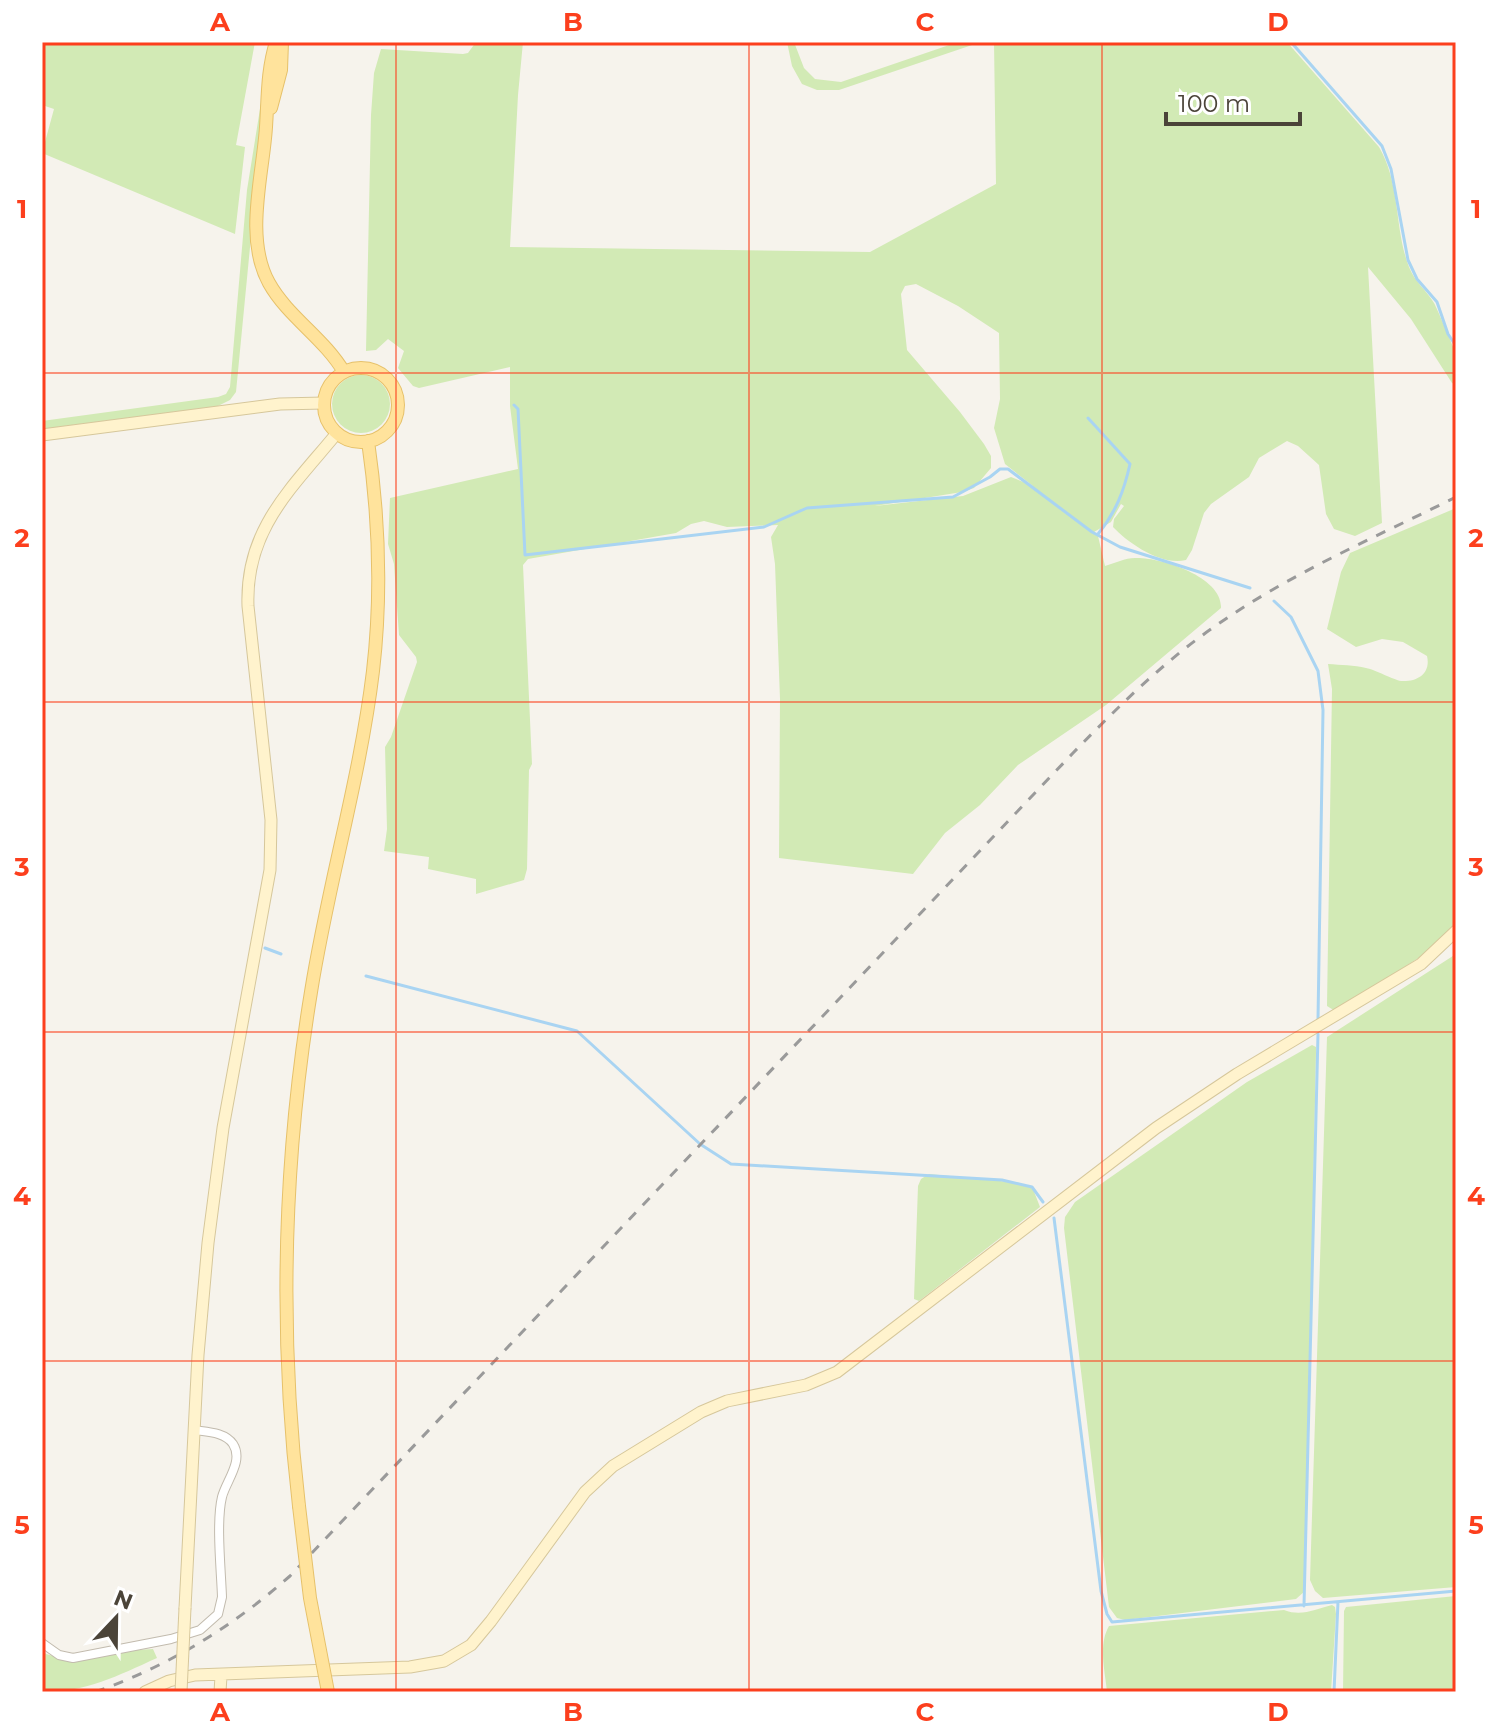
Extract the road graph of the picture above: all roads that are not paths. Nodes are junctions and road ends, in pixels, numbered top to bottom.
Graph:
1 (276, 42) edge
2 (282, 42) edge
3 (266, 127) junction
4 (344, 372) junction
5 (324, 403) junction
6 (337, 433) junction
7 (42, 435) edge
8 (368, 441) junction
9 (1456, 931) edge
10 (194, 1430) junction
11 (42, 1643) edge
12 (221, 1676) junction
13 (145, 1692) edge
14 (181, 1692) edge
15 (220, 1692) edge
16 (328, 1692) edge

1 - 3 main road
2 - 3 main road
3 - 4 main road
4 - 5 main road
4 - 8 main road
5 - 6 main road
5 - 7 main road
6 - 8 main road
6 - 10 main road
8 - 16 main road, bridge
9 - 12 main road
10 - 11 street
10 - 14 main road, bridge
12 - 13 main road
12 - 15 main road

